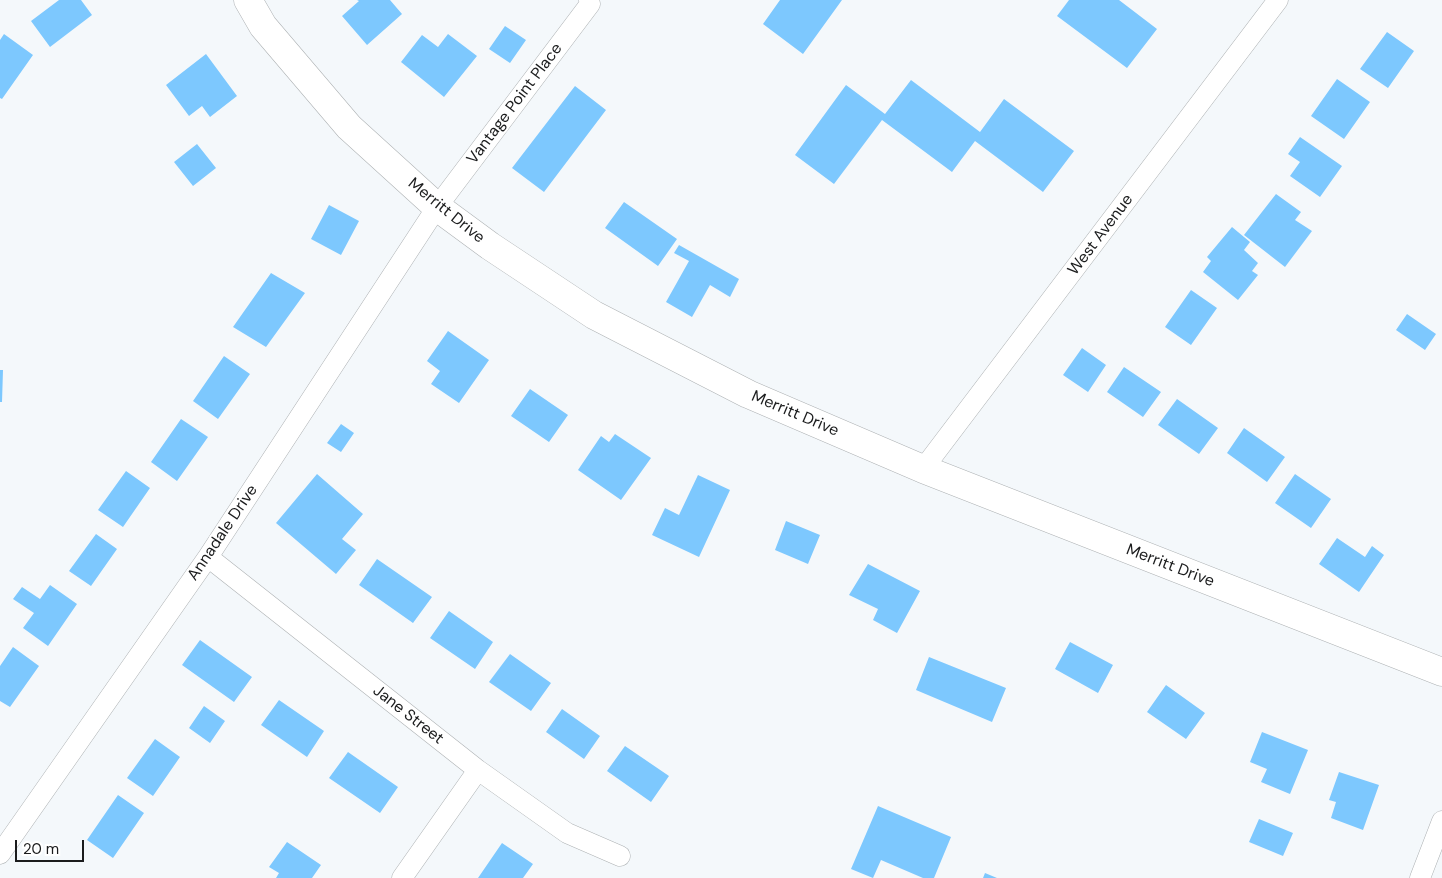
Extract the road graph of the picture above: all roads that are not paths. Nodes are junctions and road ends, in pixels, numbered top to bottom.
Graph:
1 (248, 0) edge
2 (589, 0) edge
3 (1278, 0) edge
4 (437, 207) junction
5 (923, 469) junction
6 (208, 557) junction
7 (1442, 672) edge
8 (478, 770) junction
9 (1442, 821) edge
10 (0, 854) edge
11 (620, 856) dead end
12 (402, 878) edge
13 (1420, 878) edge

1 - 4 main road, Merritt Drive
2 - 4 street, Vantage Point Place
3 - 5 street, West Avenue
4 - 5 main road, Merritt Drive
4 - 6 street, Annadale Drive
5 - 7 main road, Merritt Drive
6 - 8 street, Jane Street
6 - 10 street, Annadale Drive
8 - 11 street, Jane Street
8 - 12 street
9 - 13 street

